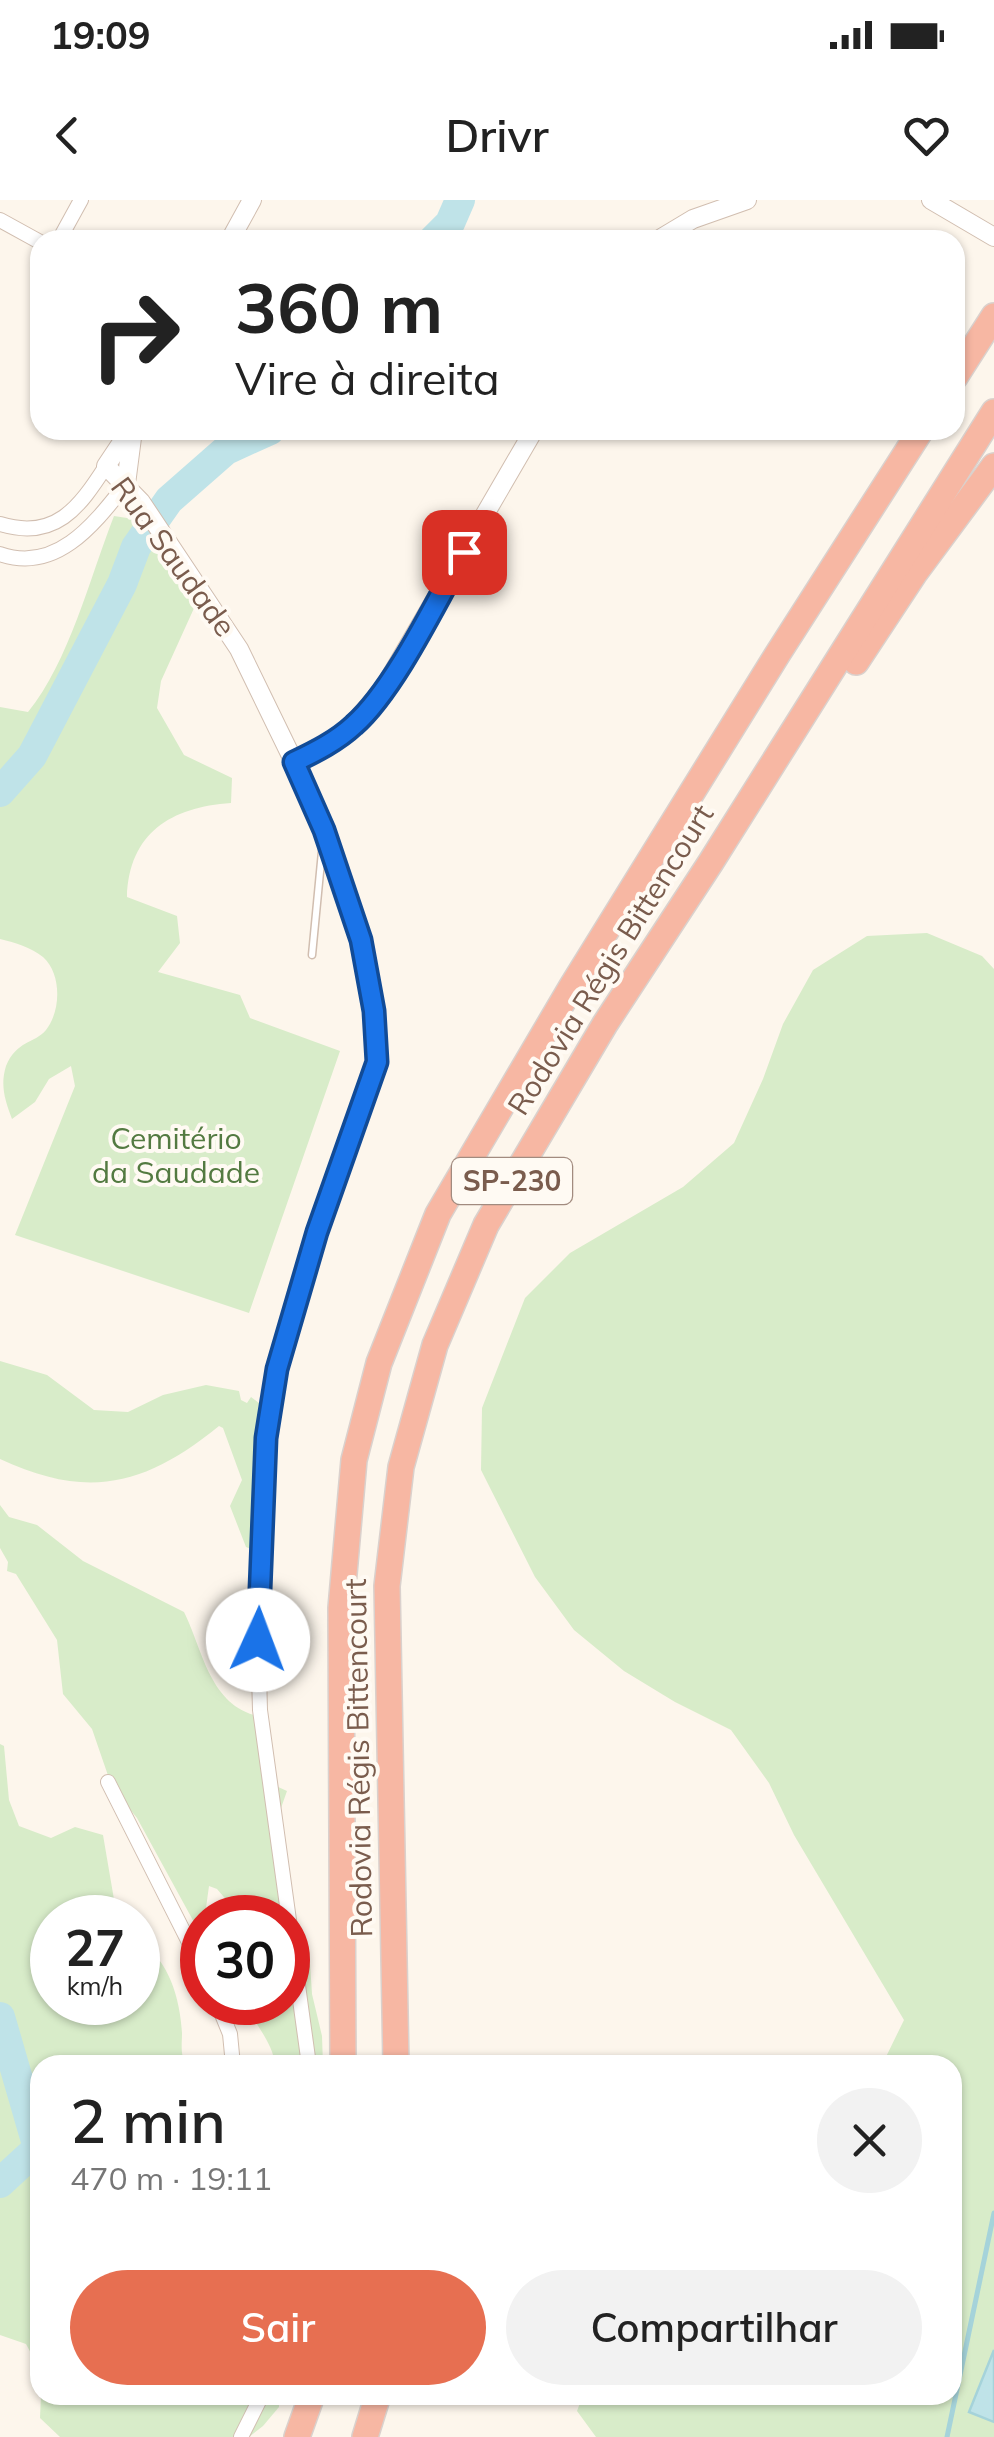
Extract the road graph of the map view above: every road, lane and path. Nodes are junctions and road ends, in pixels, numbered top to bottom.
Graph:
1 (81, 200) edge
2 (252, 200) edge
3 (748, 200) edge
4 (930, 200) edge
5 (0, 220) edge
6 (64, 230) edge
7 (236, 230) edge
8 (675, 230) edge
9 (30, 236) edge
10 (994, 237) edge
11 (992, 320) edge
12 (965, 362) edge
13 (994, 412) edge
14 (125, 440) edge
15 (131, 440) edge
16 (528, 440) edge
17 (915, 440) edge
18 (106, 466) junction
19 (994, 466) edge
20 (126, 484) junction
21 (0, 524) edge
22 (22, 529) junction
23 (0, 554) edge
24 (27, 558) junction
25 (786, 741) junction
26 (294, 762) junction
27 (324, 830) junction
28 (312, 956) dead end
29 (108, 1782) dead end
30 (180, 1924) edge
31 (226, 2025) edge
32 (232, 2055) edge
33 (308, 2055) edge
34 (343, 2055) edge
35 (396, 2055) edge
36 (257, 2405) edge
37 (309, 2405) edge
38 (324, 2405) edge
39 (375, 2405) edge
40 (241, 2437) edge
41 (298, 2437) edge
42 (314, 2437) edge
43 (365, 2437) edge

1 - 6 street
2 - 7 street
3 - 8 street
4 - 10 street
5 - 9 street
11 - 12 highway
13 - 25 highway, Rodovia Régis Bittencourt / SP-230
14 - 18 street
15 - 20 street
16 - 26 street
17 - 34 highway, Rodovia Régis Bittencourt / SP-230
18 - 20 street, Rua Saudade
18 - 22 street
19 - 25 highway
20 - 24 street
20 - 26 street, Rua Saudade
21 - 22 street
22 - 24 street
23 - 24 street
25 - 35 highway, Rodovia Régis Bittencourt / SP-230
26 - 27 street
27 - 28 lane
27 - 33 street
29 - 30 street
31 - 32 street
36 - 40 street
37 - 41 highway
38 - 42 highway
39 - 43 highway

